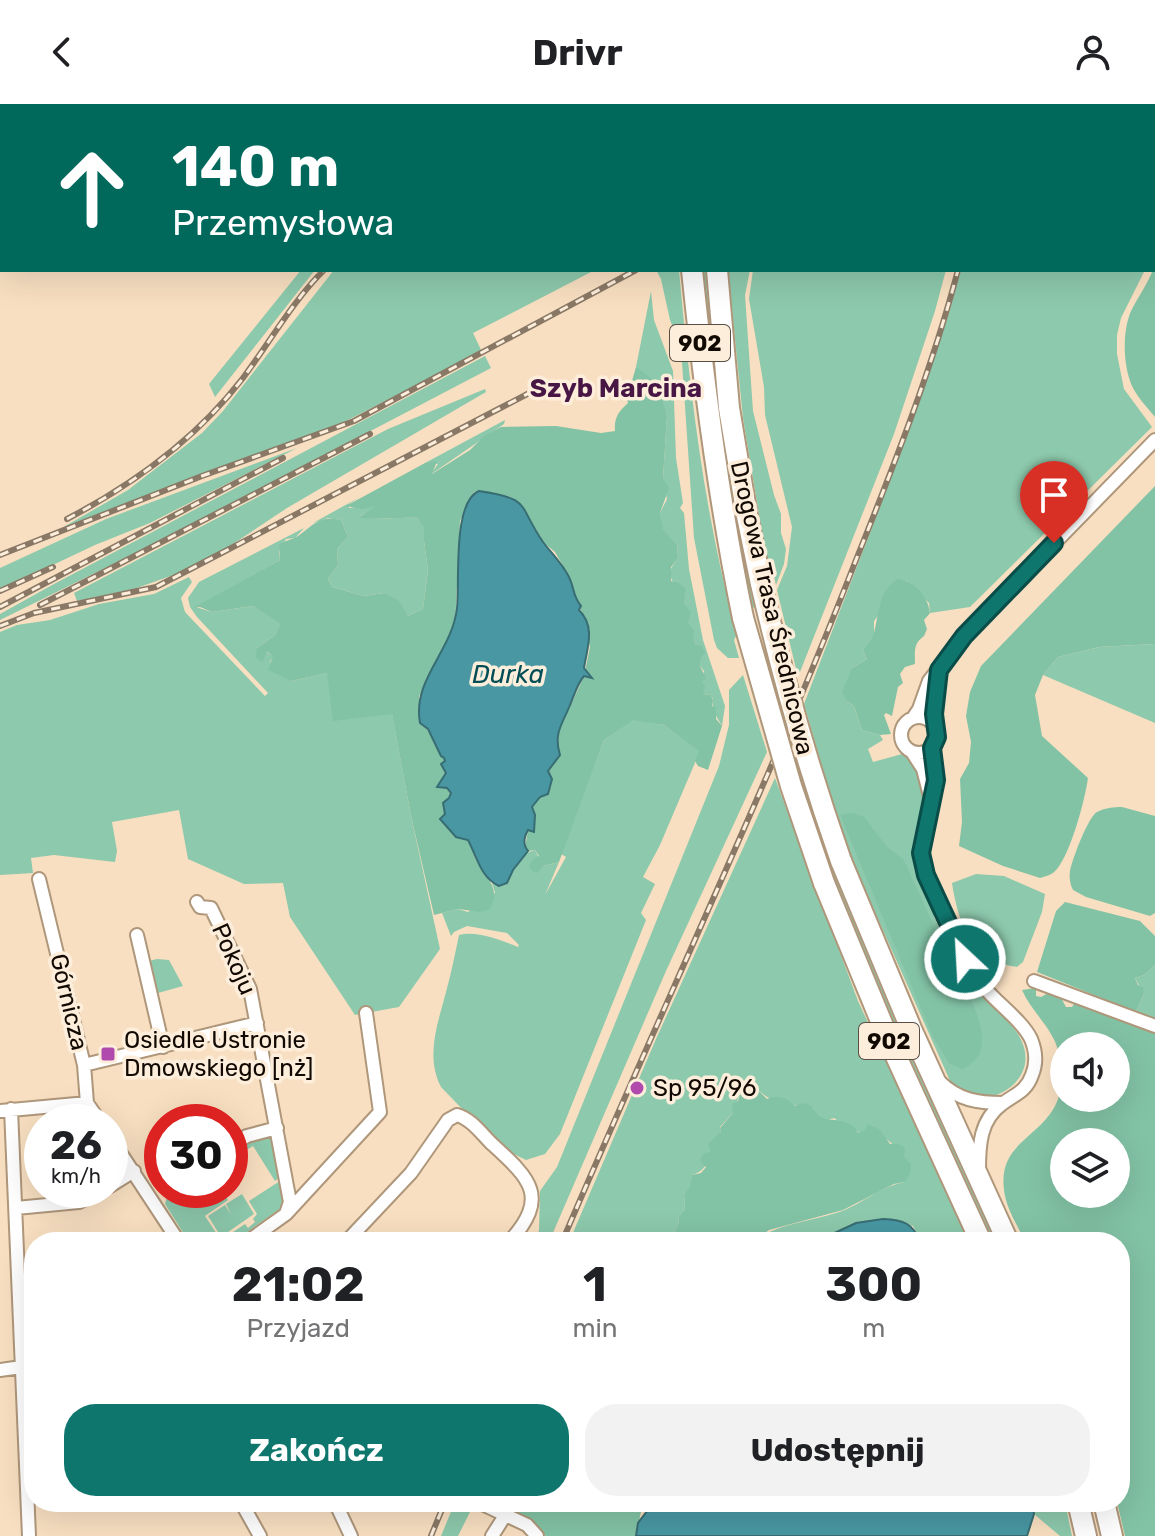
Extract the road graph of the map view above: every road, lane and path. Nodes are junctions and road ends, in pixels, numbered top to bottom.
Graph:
1 (692, 272) edge
2 (717, 272) edge
3 (1155, 440) edge
4 (939, 670) junction
5 (913, 718) junction
6 (934, 725) junction
7 (932, 748) junction
8 (912, 752) junction
9 (931, 799) junction
10 (39, 879) dead end
11 (197, 902) dead end
12 (137, 935) dead end
13 (1034, 981) dead end
14 (366, 1013) dead end
15 (257, 1023) junction
16 (1155, 1026) edge
17 (163, 1047) junction
18 (84, 1065) junction
19 (932, 1074) junction
20 (87, 1103) joint
21 (1003, 1103) junction
22 (6, 1110) edge
23 (277, 1128) junction
24 (248, 1136) edge
25 (128, 1162) edge
26 (134, 1171) junction
27 (128, 1175) edge
28 (979, 1178) junction
29 (144, 1187) edge
30 (24, 1207) edge
31 (16, 1208) junction
32 (157, 1208) edge
33 (286, 1214) junction
34 (173, 1232) edge
35 (261, 1232) edge
36 (355, 1232) edge
37 (517, 1232) edge
38 (976, 1232) edge
39 (1003, 1232) edge
40 (24, 1366) edge
41 (21, 1367) junction
42 (0, 1370) edge
43 (24, 1398) edge
44 (29, 1512) edge
45 (247, 1512) edge
46 (340, 1512) edge
47 (501, 1512) edge
48 (1080, 1512) edge
49 (1106, 1512) edge
50 (506, 1514) junction
51 (29, 1536) edge
52 (260, 1536) edge
53 (351, 1536) edge
54 (492, 1536) edge
55 (537, 1536) edge
56 (1086, 1536) edge
57 (1112, 1536) edge

1 - 38 main road, Drogowa Trasa Średnicowa / 902, bridge
2 - 19 main road, Drogowa Trasa Średnicowa / 902, bridge
3 - 4 street
4 - 5 street
4 - 6 street
5 - 6 street
5 - 8 street
6 - 7 street
7 - 8 street
7 - 9 street
8 - 9 street
9 - 21 street
10 - 18 street, Górnicza
11 - 15 street, Pokoju
12 - 17 street
13 - 16 street
14 - 33 street
15 - 17 street
15 - 23 street, Pokoju
17 - 18 street
18 - 20 street, Górnicza
19 - 21 street
19 - 28 main road, Drogowa Trasa Średnicowa / 902
20 - 22 street
21 - 28 street
22 - 31 street
23 - 24 street
23 - 33 street, Pokoju
25 - 26 street
26 - 27 street
26 - 29 street
28 - 39 main road, Drogowa Trasa Średnicowa / 902
30 - 31 street
31 - 41 street
32 - 34 street
33 - 35 street
36 - 37 street
40 - 41 street
41 - 42 street
41 - 43 street
44 - 51 street
45 - 52 street
46 - 53 street
47 - 50 street
48 - 56 main road
49 - 57 main road
50 - 54 street
50 - 55 street

